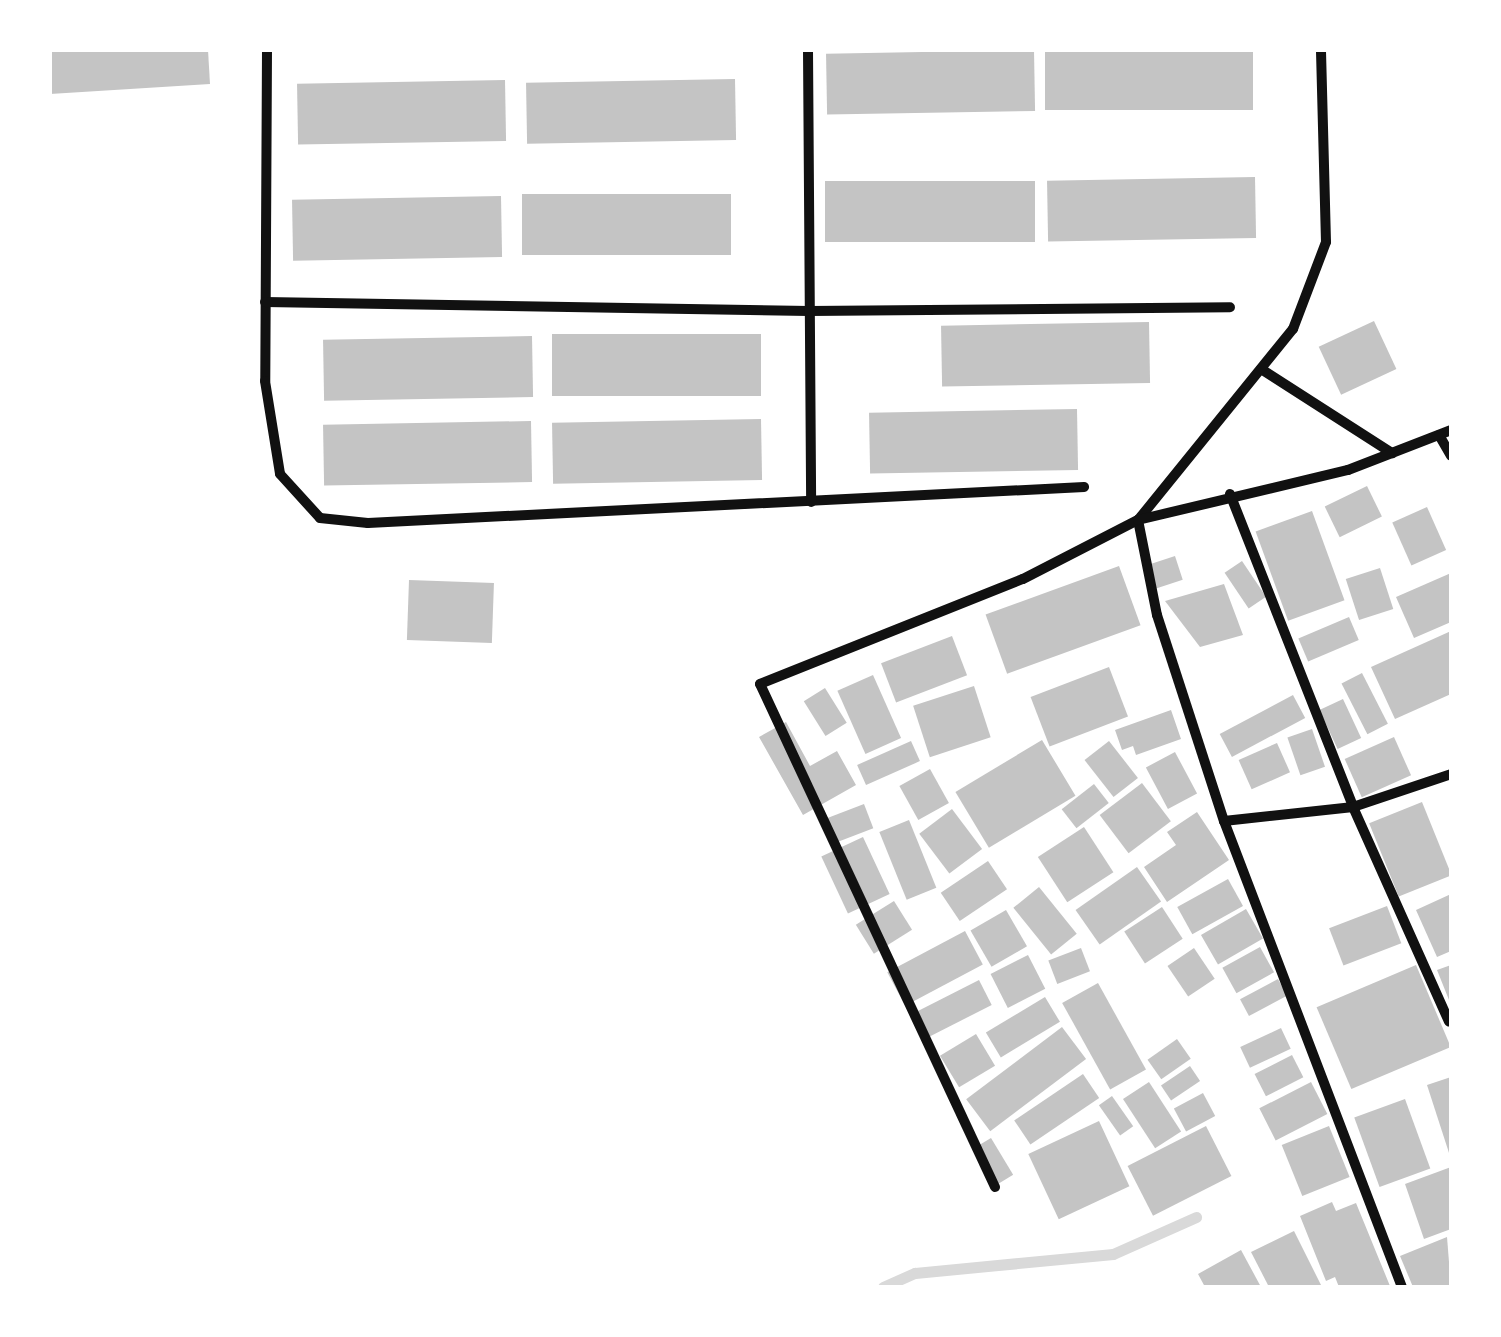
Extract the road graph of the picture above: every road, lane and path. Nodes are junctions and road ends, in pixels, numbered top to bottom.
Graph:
1 (266, 50) edge
2 (808, 50) edge
3 (1321, 50) edge
4 (264, 302) junction
5 (1230, 307) dead end
6 (808, 310) junction
7 (1261, 369) junction
8 (1451, 430) edge
9 (1439, 435) junction
10 (1392, 453) junction
11 (1451, 456) edge
12 (1084, 487) dead end
13 (1230, 494) junction
14 (811, 502) junction
15 (1138, 520) junction
16 (1451, 774) edge
17 (1353, 808) junction
18 (1224, 821) junction
19 (1449, 1022) edge
20 (996, 1186) dead end
21 (1402, 1287) edge

1 - 4 street
2 - 6 street
3 - 7 street
4 - 6 street
4 - 14 street
5 - 6 street
6 - 14 street
7 - 10 street
7 - 15 street
8 - 9 street
9 - 10 street
9 - 11 street
10 - 13 street
12 - 14 street
13 - 15 street
13 - 17 street
15 - 18 street
15 - 20 street
16 - 17 street
17 - 18 street
17 - 19 street
18 - 21 street

